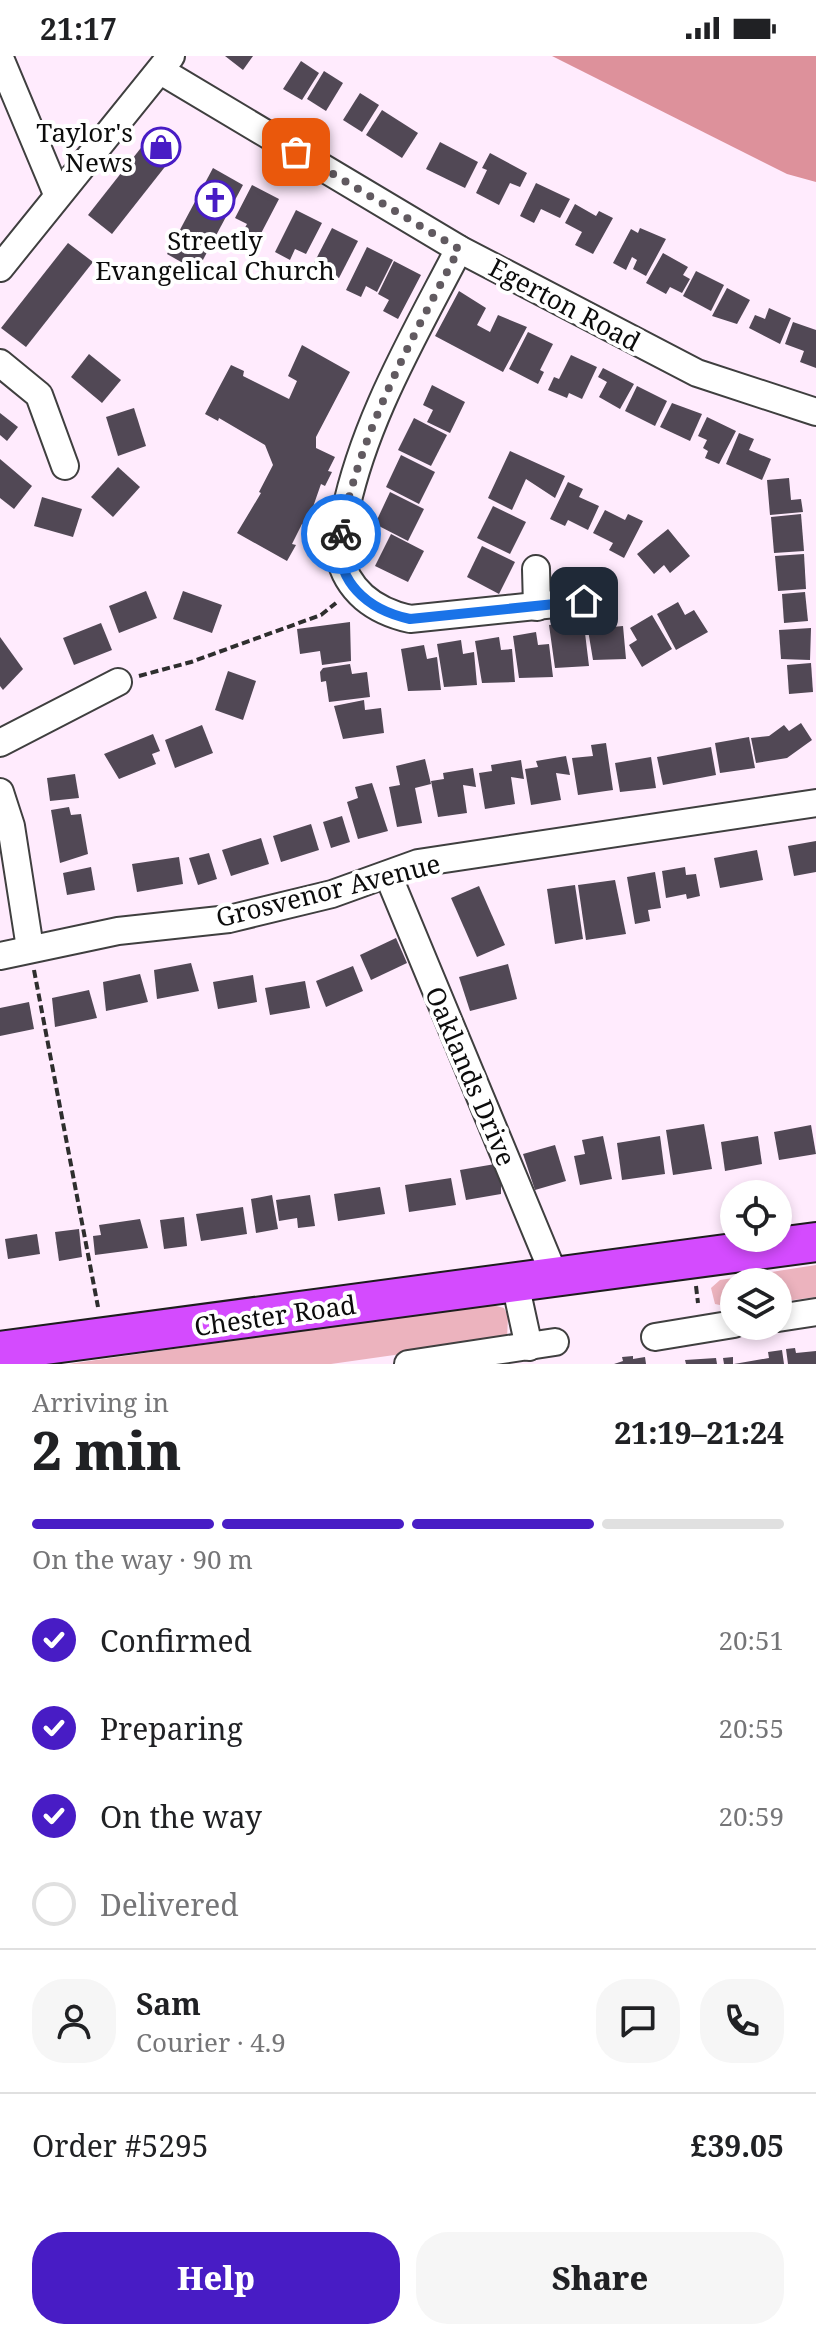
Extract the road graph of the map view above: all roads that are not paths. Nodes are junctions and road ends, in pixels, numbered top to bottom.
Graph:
1 (0, 58) edge
2 (166, 64) edge
3 (57, 194) junction
4 (459, 249) junction
5 (0, 268) edge
6 (0, 363) edge
7 (816, 412) edge
8 (65, 466) dead end
9 (536, 569) dead end
10 (584, 601) dead end
11 (537, 607) junction
12 (118, 682) road end
13 (0, 743) edge
14 (0, 792) edge
15 (816, 803) edge
16 (388, 875) junction
17 (30, 948) junction
18 (0, 956) edge
19 (816, 1242) edge
20 (555, 1277) junction
21 (515, 1283) junction
22 (816, 1312) edge
23 (792, 1316) edge
24 (720, 1321) edge
25 (655, 1337) dead end
26 (555, 1342) dead end
27 (529, 1347) junction
28 (24, 1354) edge
29 (408, 1364) edge

1 - 3 street
2 - 3 street
2 - 4 street, Egerton Road
3 - 5 street
4 - 7 street, Egerton Road
4 - 11 street
6 - 8 street
9 - 11 street
10 - 11 street
12 - 13 street
14 - 17 street
15 - 16 street, Grosvenor Avenue
16 - 17 street, Grosvenor Avenue
16 - 20 street, Oaklands Drive
17 - 18 street, Grosvenor Avenue
19 - 20 highway, Chester Road
20 - 21 highway, Chester Road
21 - 27 street
21 - 28 highway, Chester Road
22 - 23 street
24 - 25 street
26 - 27 street
27 - 29 street

